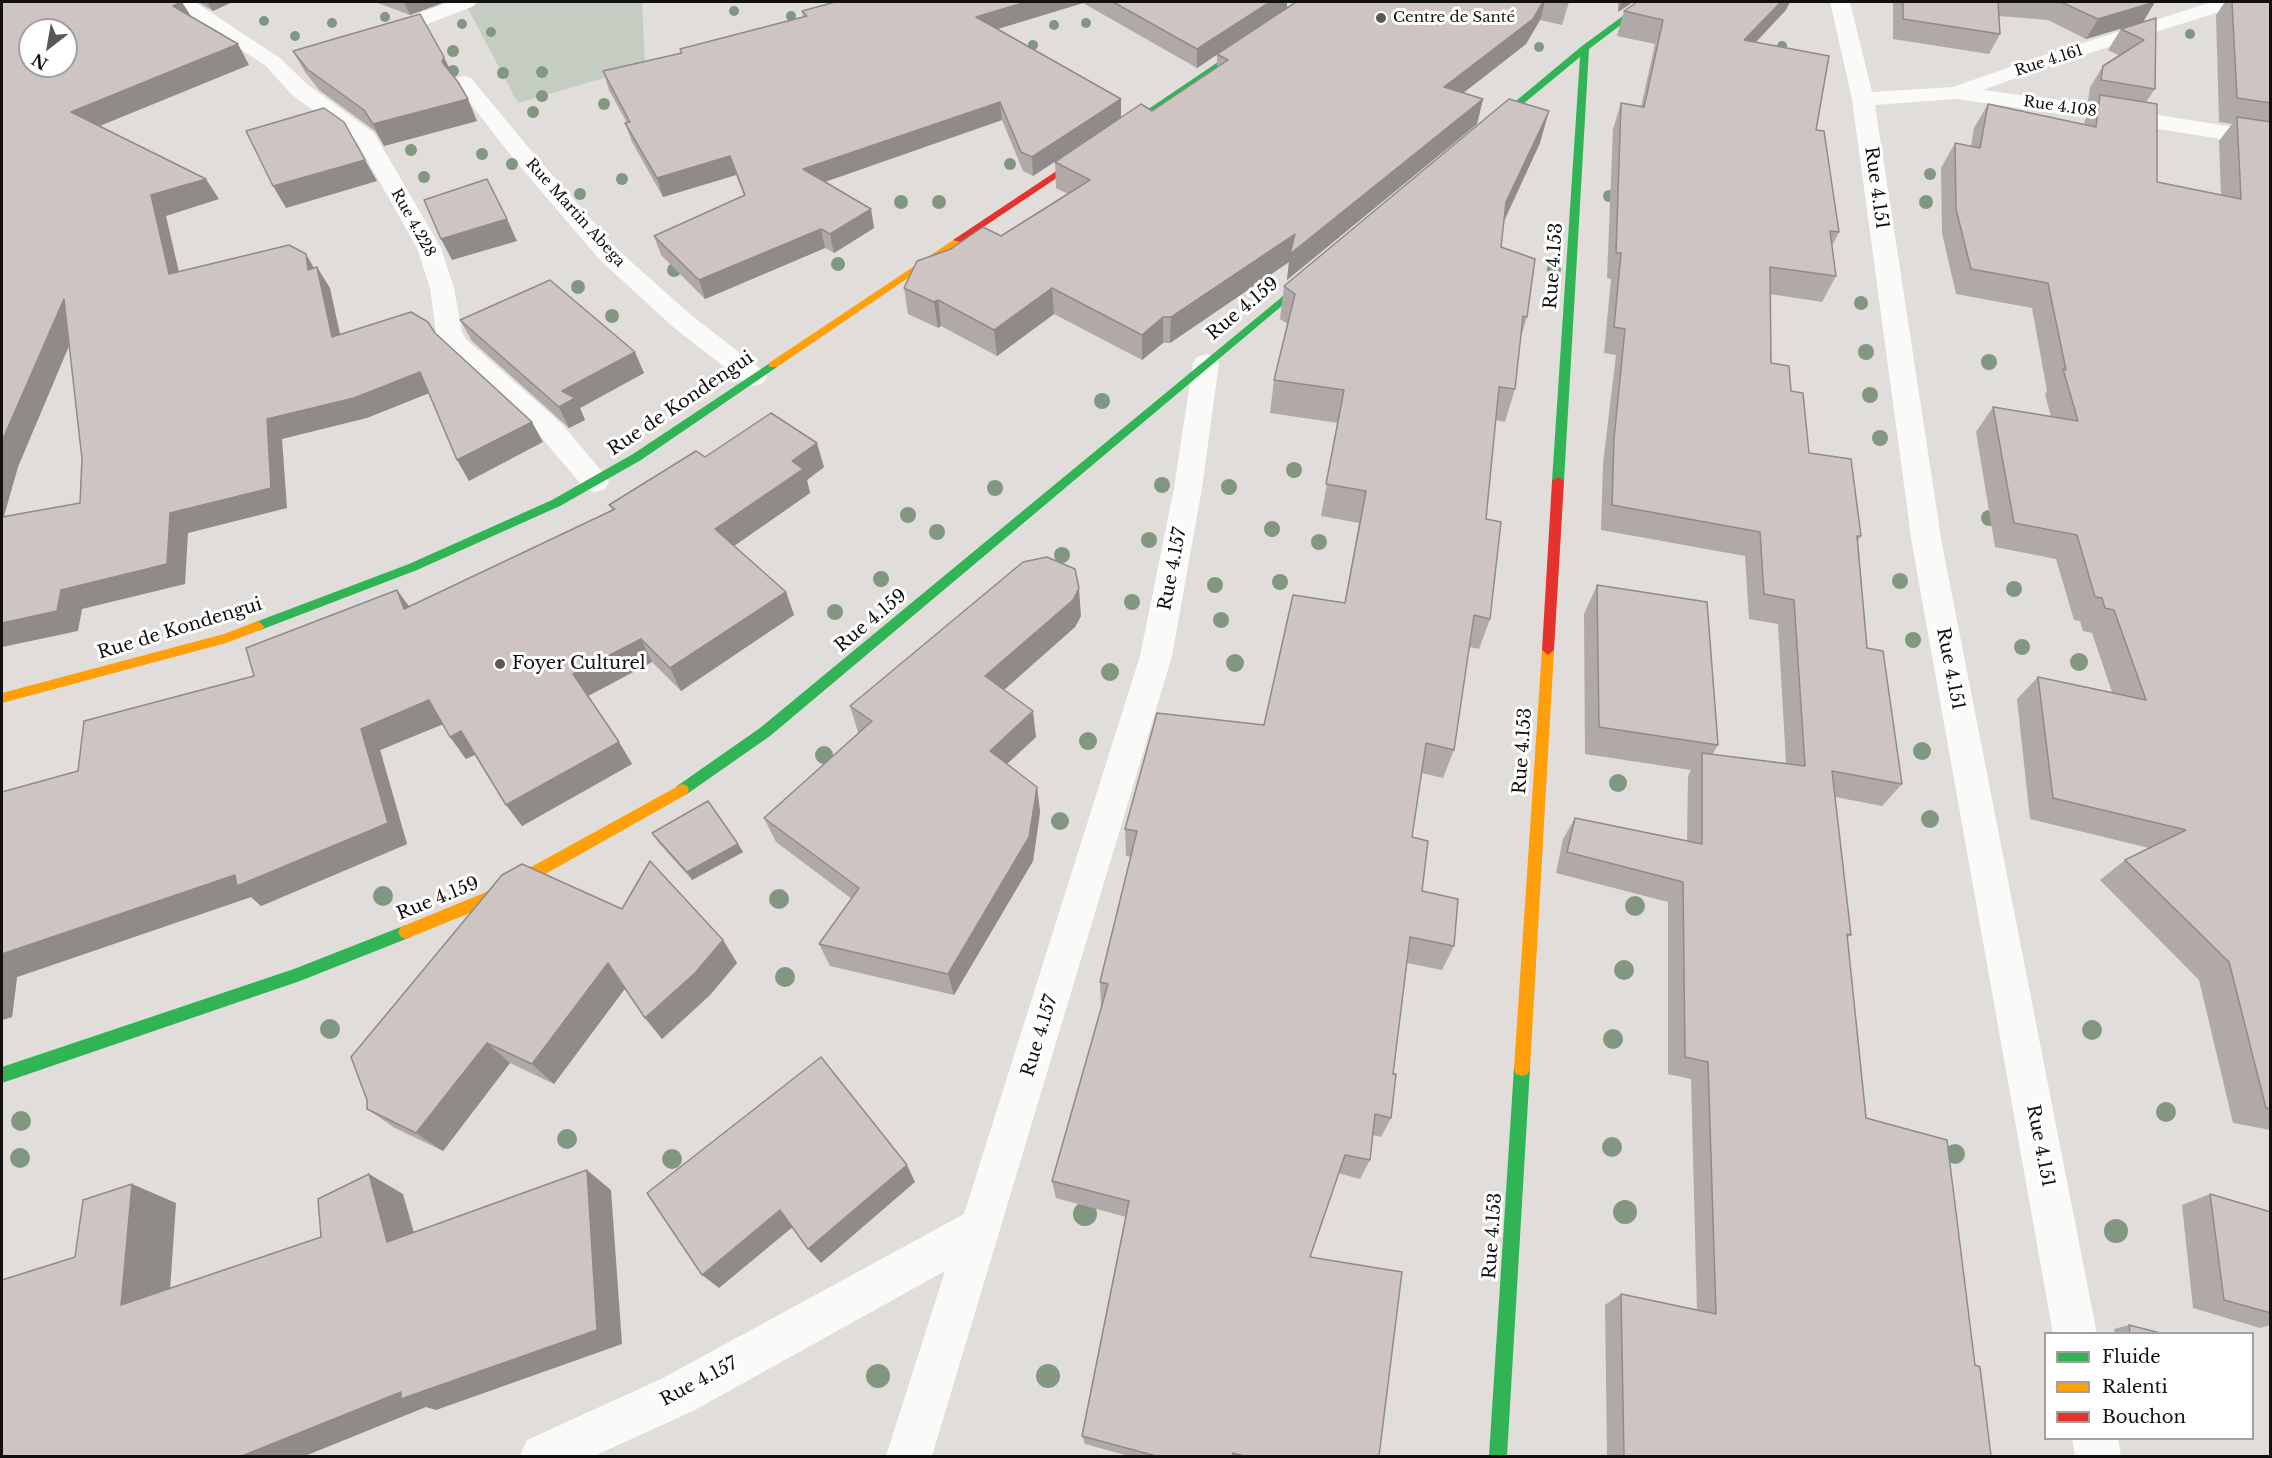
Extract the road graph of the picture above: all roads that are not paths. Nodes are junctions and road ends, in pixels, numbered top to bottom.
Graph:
1 (182, 2) edge
2 (467, 2) edge
3 (1312, 2) edge
4 (1647, 2) edge
5 (1840, 2) edge
6 (2231, 2) edge
7 (359, 38) edge
8 (1585, 48) junction
9 (464, 82) dead end
10 (1956, 93) junction
11 (1863, 99) junction
12 (1477, 138) edge
13 (2271, 141) edge
14 (1323, 266) edge
15 (1206, 363) junction
16 (754, 377) junction
17 (595, 482) junction
18 (2, 698) edge
19 (2, 1075) edge
20 (981, 1228) junction
21 (2075, 1332) edge
22 (2095, 1440) edge
23 (543, 1456) edge
24 (909, 1456) edge
25 (1498, 1456) edge
26 (2098, 1456) edge

1 - 17 street, Rue 4.228
2 - 7 street
3 - 16 street, Rue de Kondengui
4 - 8 street
5 - 11 street, Rue 4.151
6 - 10 street, Rue 4.161
8 - 12 street
8 - 25 street, Rue 4.153
9 - 16 street, Rue Martin Abega
10 - 11 street, Rue 4.161
10 - 13 street, Rue 4.108
11 - 21 street, Rue 4.151
14 - 15 street, Rue 4.159
15 - 19 street, Rue 4.159
15 - 20 street, Rue 4.157
16 - 17 street, Rue de Kondengui
17 - 18 street, Rue de Kondengui
20 - 23 street, Rue 4.157
20 - 24 street
22 - 26 street

